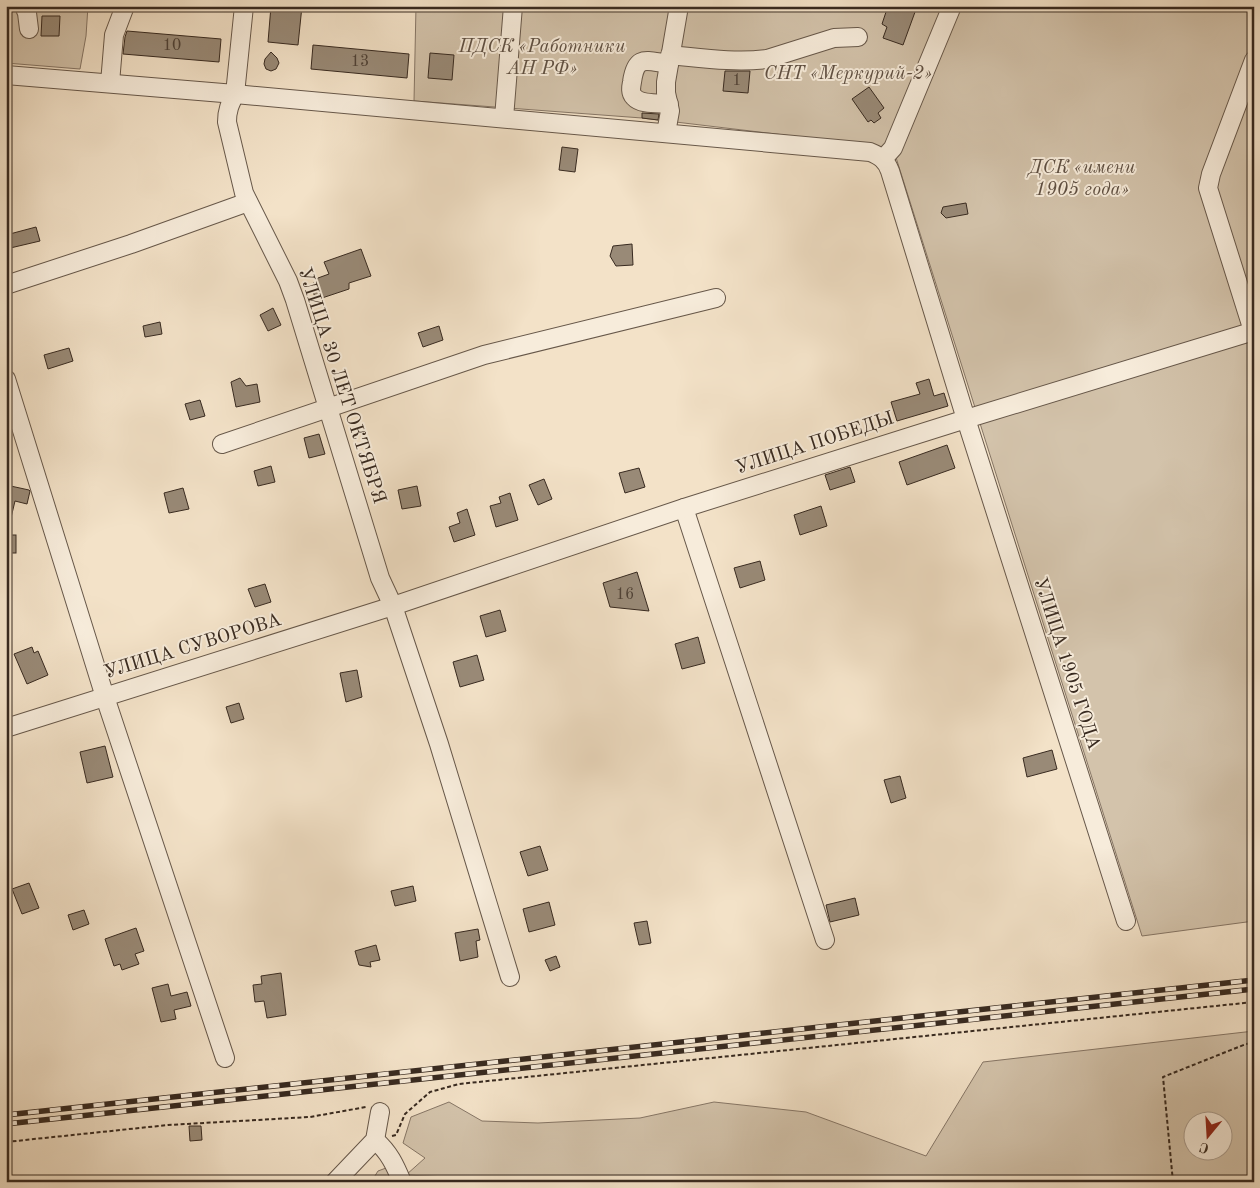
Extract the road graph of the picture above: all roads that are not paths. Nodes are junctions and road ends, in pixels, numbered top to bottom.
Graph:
1 (24, 6) edge
2 (125, 6) edge
3 (244, 6) edge
4 (513, 6) edge
5 (679, 6) edge
6 (952, 6) edge
7 (29, 29) dead end
8 (858, 37) dead end
9 (670, 59) junction
10 (1254, 60) edge
11 (6, 75) edge
12 (110, 83) junction
13 (236, 94) junction
14 (504, 118) junction
15 (668, 120) junction
16 (883, 159) junction
17 (248, 202) junction
18 (6, 285) edge
19 (716, 298) dead end
20 (1253, 332) edge
21 (6, 379) edge
22 (10, 405) edge
23 (329, 407) junction
24 (966, 419) junction
25 (222, 444) dead end
26 (684, 508) junction
27 (393, 606) junction
28 (105, 697) junction
29 (6, 728) edge
30 (1126, 921) dead end
31 (825, 940) dead end
32 (510, 977) dead end
33 (225, 1058) dead end
34 (380, 1112) road end
35 (375, 1140) junction
36 (335, 1182) edge
37 (402, 1182) edge

1 - 7 street
2 - 12 street
3 - 13 street, УЛИЦА 30 ЛЕТ ОКТЯБРЯ
4 - 14 street
5 - 9 street
6 - 16 street
8 - 9 street
9 - 15 street
9 - 15 street
10 - 20 street
11 - 12 street
12 - 13 street
13 - 14 street
13 - 17 street, УЛИЦА 30 ЛЕТ ОКТЯБРЯ
14 - 15 street
15 - 16 street
16 - 24 street, УЛИЦА 1905 ГОДА
17 - 18 street
17 - 23 street, УЛИЦА 30 ЛЕТ ОКТЯБРЯ
19 - 23 street
20 - 24 street, УЛИЦА ПОБЕДЫ
21 - 22 street
22 - 28 street
23 - 25 street
23 - 27 street, УЛИЦА 30 ЛЕТ ОКТЯБРЯ
24 - 26 street, УЛИЦА ПОБЕДЫ
24 - 30 street, УЛИЦА 1905 ГОДА
26 - 27 street, УЛИЦА ПОБЕДЫ
26 - 31 street
27 - 28 street, УЛИЦА СУВОРОВА
27 - 32 street, УЛИЦА 30 ЛЕТ ОКТЯБРЯ
28 - 29 street, УЛИЦА СУВОРОВА
28 - 33 street
34 - 35 street
35 - 36 street
35 - 37 street

